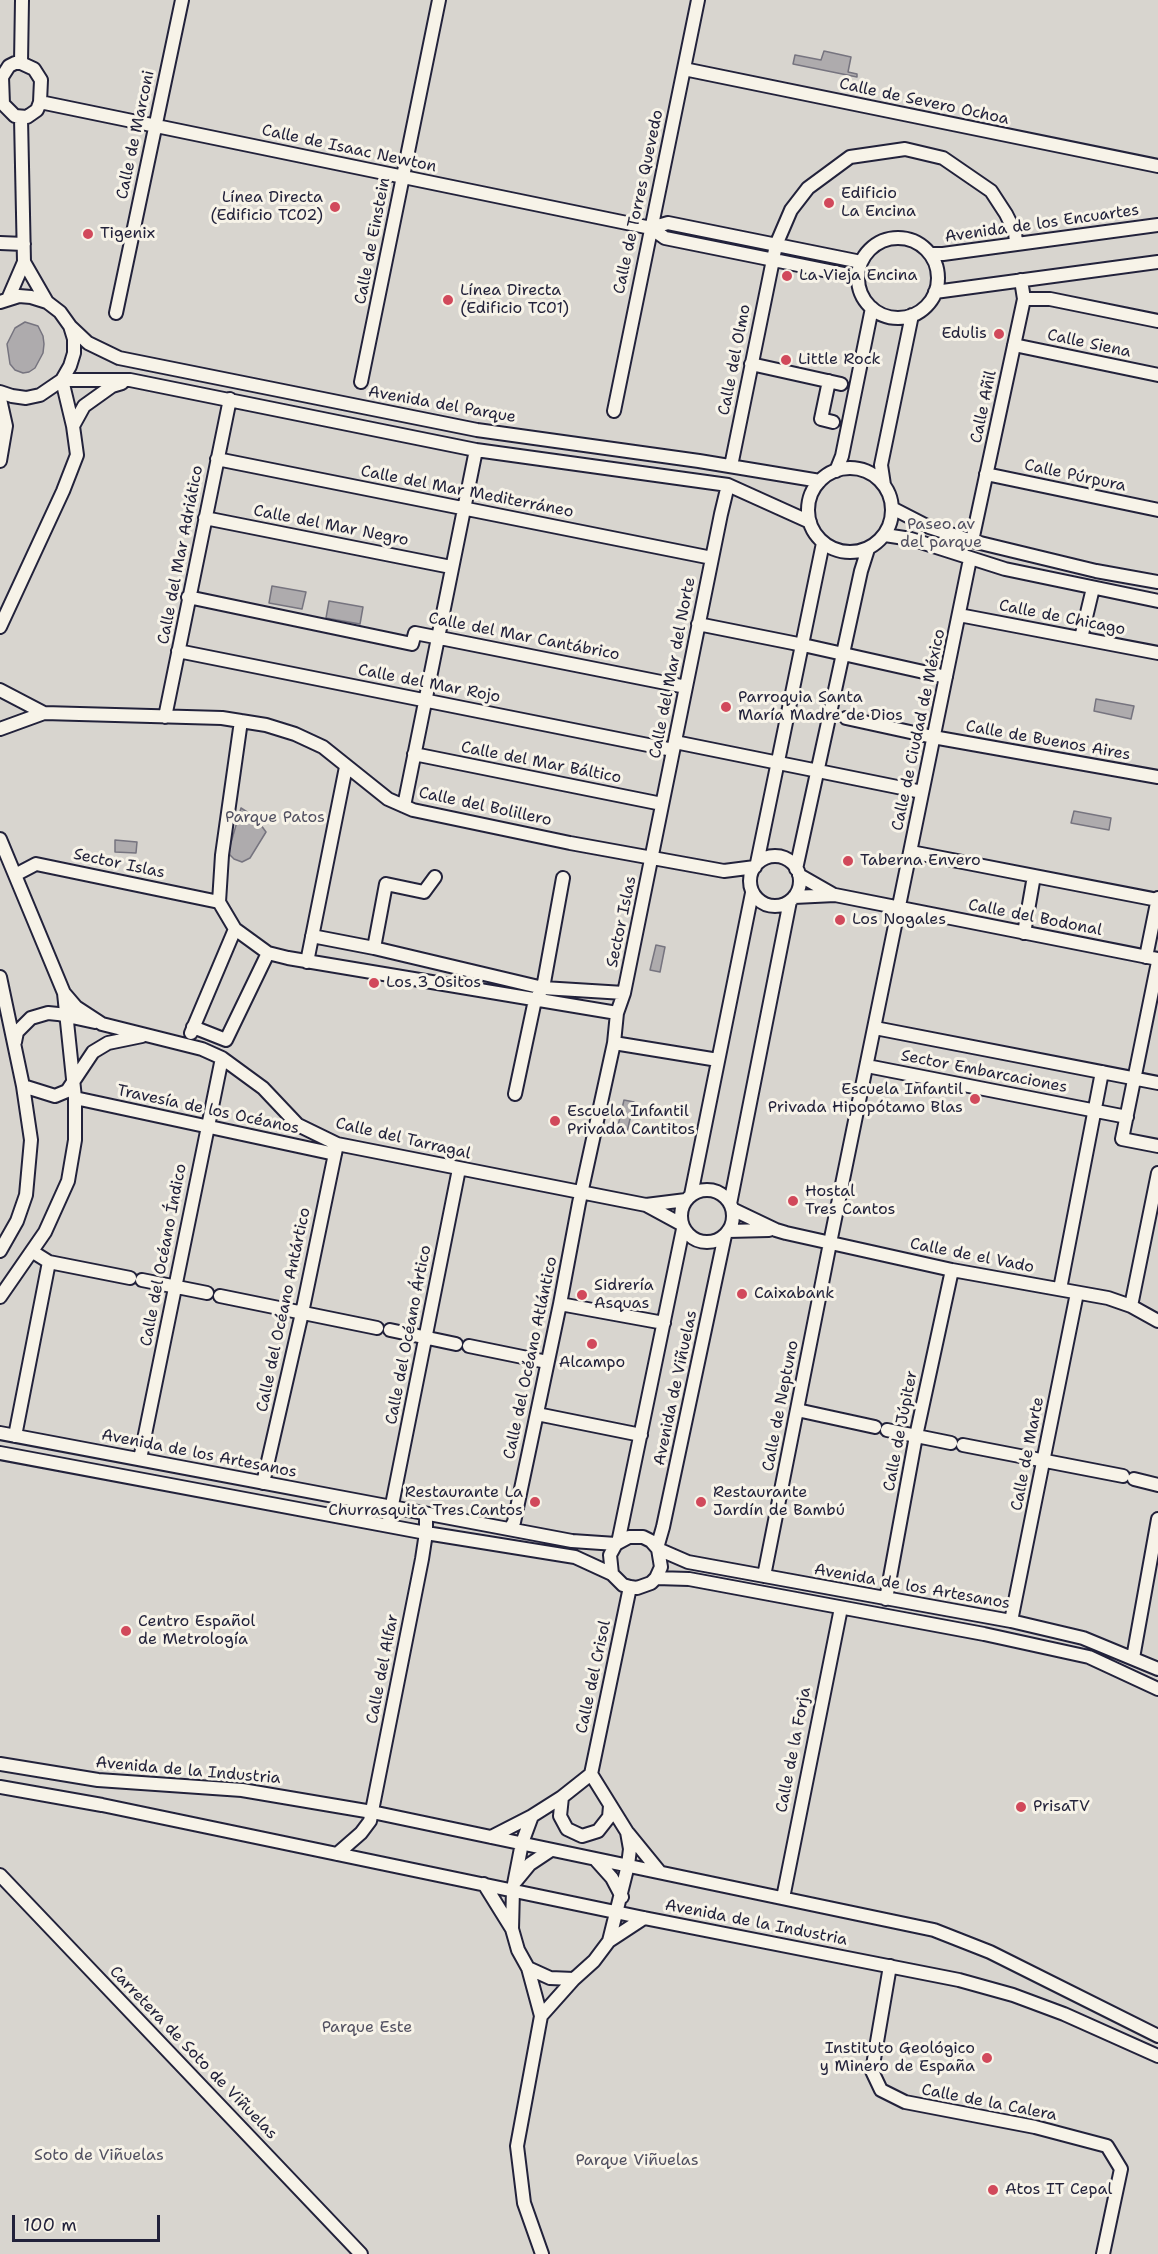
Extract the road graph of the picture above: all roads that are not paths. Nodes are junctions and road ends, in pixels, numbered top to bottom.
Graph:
1 (22, 0) edge
2 (182, 0) edge
3 (439, 0) edge
4 (698, 0) edge
5 (21, 63) junction
6 (2, 69) edge
7 (684, 69) junction
8 (40, 102) junction
9 (21, 118) junction
10 (155, 126) junction
11 (1158, 166) edge
12 (403, 177) junction
13 (1158, 225) edge
14 (651, 228) junction
15 (0, 243) edge
16 (1016, 243) junction
17 (24, 244) junction
18 (776, 245) junction
19 (930, 254) junction
20 (772, 260) junction
21 (24, 262) junction
22 (861, 262) junction
23 (1158, 262) edge
24 (1050, 276) junction
25 (858, 277) junction
26 (1021, 280) junction
27 (935, 292) junction
28 (1024, 299) junction
29 (1050, 299) junction
30 (4, 301) edge
31 (47, 302) junction
32 (872, 308) junction
33 (116, 313) dead end
34 (912, 315) junction
35 (1158, 321) edge
36 (70, 326) junction
37 (1014, 345) junction
38 (751, 364) junction
39 (762, 375) dead end
40 (1158, 375) edge
41 (62, 380) junction
42 (130, 380) junction
43 (362, 382) dead end
44 (833, 385) junction
45 (0, 392) edge
46 (0, 399) edge
47 (230, 399) junction
48 (614, 411) dead end
49 (833, 422) dead end
50 (74, 426) junction
51 (476, 450) junction
52 (217, 459) junction
53 (0, 461) edge
54 (731, 466) junction
55 (836, 471) junction
56 (986, 474) junction
57 (820, 481) junction
58 (728, 485) junction
59 (884, 485) junction
60 (463, 508) junction
61 (892, 508) junction
62 (1158, 510) edge
63 (205, 518) junction
64 (810, 522) junction
65 (885, 535) junction
66 (972, 542) junction
67 (823, 543) junction
68 (868, 549) junction
69 (712, 558) junction
70 (970, 559) junction
71 (452, 567) junction
72 (1158, 582) edge
73 (1093, 588) junction
74 (189, 597) junction
75 (1158, 601) edge
76 (959, 615) junction
77 (698, 624) junction
78 (0, 627) edge
79 (437, 637) junction
80 (1081, 638) junction
81 (803, 645) junction
82 (178, 651) junction
83 (1158, 653) edge
84 (843, 655) junction
85 (946, 677) junction
86 (686, 687) junction
87 (0, 690) edge
88 (425, 700) junction
89 (44, 713) junction
90 (165, 717) junction
91 (846, 718) dead end
92 (241, 721) junction
93 (0, 729) edge
94 (933, 737) junction
95 (674, 746) junction
96 (414, 754) junction
97 (778, 764) junction
98 (346, 767) junction
99 (819, 772) junction
100 (1158, 777) edge
101 (922, 792) junction
102 (662, 804) junction
103 (404, 806) junction
104 (0, 840) edge
105 (911, 852) junction
106 (652, 857) junction
107 (756, 865) junction
108 (724, 871) junction
109 (797, 872) junction
110 (15, 875) junction
111 (1034, 876) junction
112 (435, 877) dead end
113 (563, 878) dead end
114 (751, 891) junction
115 (835, 895) junction
116 (792, 899) junction
117 (1158, 899) edge
118 (219, 902) junction
119 (899, 908) junction
120 (235, 929) junction
121 (1024, 933) junction
122 (312, 936) junction
123 (374, 948) junction
124 (268, 953) junction
125 (1154, 960) edge
126 (307, 962) junction
127 (0, 977) edge
128 (543, 988) junction
129 (64, 993) junction
130 (624, 993) junction
131 (535, 1000) junction
132 (618, 1013) junction
133 (66, 1016) junction
134 (102, 1024) junction
135 (193, 1027) junction
136 (875, 1028) junction
137 (146, 1035) junction
138 (614, 1043) junction
139 (15, 1045) junction
140 (187, 1045) junction
141 (222, 1058) junction
142 (718, 1060) junction
143 (867, 1066) junction
144 (1102, 1072) junction
145 (1134, 1078) junction
146 (73, 1079) junction
147 (1158, 1083) edge
148 (22, 1086) junction
149 (515, 1095) dead end
150 (75, 1098) junction
151 (1094, 1111) junction
152 (1127, 1117) junction
153 (207, 1126) junction
154 (1158, 1146) edge
155 (336, 1149) junction
156 (459, 1169) junction
157 (1158, 1173) edge
158 (581, 1193) junction
159 (688, 1197) junction
160 (646, 1205) junction
161 (731, 1207) junction
162 (682, 1227) junction
163 (776, 1230) junction
164 (727, 1233) junction
165 (830, 1243) junction
166 (0, 1251) edge
167 (33, 1252) junction
168 (49, 1263) junction
169 (952, 1270) junction
170 (175, 1287) junction
171 (1060, 1289) junction
172 (207, 1293) dead end
173 (1077, 1293) junction
174 (220, 1296) dead end
175 (0, 1297) edge
176 (560, 1304) junction
177 (1131, 1306) junction
178 (302, 1313) junction
179 (1158, 1321) edge
180 (664, 1323) junction
181 (424, 1337) junction
182 (456, 1344) dead end
183 (469, 1346) dead end
184 (547, 1362) junction
185 (797, 1410) junction
186 (537, 1414) junction
187 (0, 1433) edge
188 (641, 1435) junction
189 (15, 1436) junction
190 (916, 1436) junction
191 (0, 1453) edge
192 (140, 1459) junction
193 (1043, 1460) junction
194 (263, 1483) junction
195 (1158, 1485) edge
196 (392, 1507) junction
197 (426, 1514) junction
198 (1158, 1519) edge
199 (388, 1525) junction
200 (510, 1529) junction
201 (426, 1533) junction
202 (617, 1543) junction
203 (657, 1548) junction
204 (612, 1574) junction
205 (764, 1576) junction
206 (656, 1578) junction
207 (630, 1587) junction
208 (886, 1599) junction
209 (841, 1608) junction
210 (1011, 1622) junction
211 (1133, 1658) junction
212 (1158, 1669) edge
213 (1158, 1689) edge
214 (0, 1764) edge
215 (591, 1774) junction
216 (0, 1787) edge
217 (562, 1797) junction
218 (610, 1806) junction
219 (372, 1812) junction
220 (532, 1816) junction
221 (627, 1832) junction
222 (491, 1837) junction
223 (522, 1843) junction
224 (550, 1850) junction
225 (337, 1854) junction
226 (595, 1859) junction
227 (628, 1865) junction
228 (659, 1871) junction
229 (0, 1875) edge
230 (484, 1884) junction
231 (514, 1885) junction
232 (622, 1897) junction
233 (783, 1898) junction
234 (617, 1912) junction
235 (645, 1918) junction
236 (512, 1929) junction
237 (609, 1941) junction
238 (890, 1966) junction
239 (528, 1968) junction
240 (574, 1979) junction
241 (541, 2016) junction
242 (1158, 2036) edge
243 (1158, 2056) edge
244 (361, 2254) edge
245 (542, 2254) edge
246 (1103, 2254) edge

1 - 5 street
2 - 10 street, Calle de Marconi
3 - 12 street, Calle de Einstein
4 - 7 street, Calle de Torres Quevedo
5 - 6 street
5 - 8 street
6 - 9 street
7 - 11 street, Calle de Severo Ochoa
7 - 14 street, Calle de Torres Quevedo
8 - 9 street
8 - 10 street, Calle de Isaac Newton
9 - 17 street
10 - 12 street, Calle de Isaac Newton
10 - 33 street, Calle de Marconi
12 - 14 street, Calle de Isaac Newton
12 - 43 street, Calle de Einstein
13 - 16 street, Avenida de los Encuartes
14 - 18 street, Calle de Isaac Newton
14 - 20 street, Calle de Isaac Newton
14 - 48 street, Calle de Torres Quevedo
15 - 17 street
16 - 18 street, Calle del Olmo
16 - 19 street, Avenida de los Encuartes
17 - 21 street
18 - 20 street, Calle del Olmo
18 - 22 street, Calle de Isaac Newton
19 - 22 street
19 - 27 street
20 - 25 street, Calle de Isaac Newton
20 - 38 street, Calle del Olmo
21 - 30 street
21 - 31 street, Avenida del Parque
22 - 25 street
23 - 24 street
24 - 26 street
24 - 29 street
25 - 32 street
26 - 27 street
26 - 28 street, Calle Añil
27 - 34 street
28 - 29 street
28 - 37 street, Calle Añil
29 - 35 street
30 - 31 street
31 - 36 street, Avenida del Parque
32 - 34 street
32 - 55 street
34 - 59 street
36 - 41 street
36 - 54 street, Avenida del Parque
37 - 40 street, Calle Siena
37 - 56 street, Calle Añil
38 - 44 street
38 - 54 street, Calle del Olmo
39 - 44 street
41 - 42 street
41 - 45 street
41 - 50 street
42 - 47 street
42 - 50 street
44 - 49 street
46 - 53 street
47 - 51 street
47 - 52 street, Calle del Mar Adriático
50 - 78 street
51 - 58 street
51 - 60 street
52 - 60 street, Calle del Mar Mediterráneo
52 - 63 street, Calle del Mar Adriático
54 - 57 street, Avenida del Parque
55 - 57 street
55 - 59 street
56 - 62 street, Calle Púrpura
56 - 66 street, Calle Añil
57 - 64 street
58 - 64 street
58 - 69 street, Calle del Mar del Norte
59 - 61 street
60 - 69 street, Calle del Mar Mediterráneo
60 - 71 street
61 - 65 street
61 - 66 street
63 - 71 street, Calle del Mar Negro
63 - 74 street, Calle del Mar Adriático
64 - 67 street
65 - 68 street
65 - 70 street
66 - 72 street
67 - 68 street
67 - 81 street
68 - 84 street
69 - 77 street, Calle del Mar del Norte
70 - 73 street
70 - 76 street, Calle de Ciudad de México
71 - 79 street
73 - 75 street
73 - 80 street
74 - 79 street, Calle del Mar Cantábrico
74 - 82 street, Calle del Mar Adriático
76 - 80 street, Calle de Chicago
76 - 85 street, Calle de Ciudad de México
77 - 81 street
77 - 86 street, Calle del Mar del Norte
79 - 86 street, Calle del Mar Cantábrico
79 - 88 street
80 - 83 street, Calle de Chicago
81 - 84 street
81 - 97 street
82 - 88 street, Calle del Mar Rojo
82 - 90 street, Calle del Mar Adriático
84 - 85 street
84 - 99 street
85 - 94 street, Calle de Ciudad de México
86 - 95 street, Calle del Mar del Norte
87 - 89 street
88 - 95 street, Calle del Mar Rojo
88 - 96 street
89 - 90 street, Calle del Bolillero
89 - 93 street
90 - 92 street, Calle del Bolillero
91 - 94 street, Calle de Buenos Aires
92 - 98 street, Calle del Bolillero
92 - 118 street
94 - 100 street, Calle de Buenos Aires
94 - 101 street, Calle de Ciudad de México
95 - 97 street, Calle del Mar Rojo
95 - 102 street, Calle del Mar del Norte
96 - 102 street, Calle del Mar Báltico
96 - 103 street
97 - 99 street, Calle del Mar Rojo
97 - 107 street
98 - 103 street, Calle del Bolillero
98 - 122 street
99 - 101 street, Calle del Mar Rojo
99 - 109 street
101 - 105 street, Calle de Ciudad de México
102 - 106 street, Calle del Mar del Norte
103 - 106 street, Calle del Bolillero
104 - 110 street
105 - 111 street
105 - 119 street, Calle de Ciudad de México
106 - 108 street, Calle del Bolillero
106 - 130 street, Sector Islas
107 - 108 street
107 - 109 street
107 - 114 street
108 - 114 street
109 - 115 street, Calle del Bodonal
109 - 116 street
110 - 118 street, Sector Islas
110 - 129 street
111 - 117 street
111 - 121 street
112 - 123 street
113 - 128 street
114 - 116 street
114 - 142 street
115 - 116 street, Calle del Bodonal
115 - 119 street, Calle del Bodonal
116 - 161 street
117 - 125 street
118 - 120 street
119 - 121 street, Calle del Bodonal
119 - 136 street
120 - 124 street
120 - 135 street
121 - 125 street, Calle del Bodonal
122 - 123 street, Sector Islas
122 - 126 street
123 - 128 street, Sector Islas
124 - 126 street
124 - 135 street
125 - 145 street
126 - 131 street
127 - 139 street
128 - 130 street, Sector Islas
128 - 131 street
129 - 133 street
129 - 134 street, Calle del Tarragal
130 - 132 street, Sector Islas
131 - 132 street
131 - 149 street
132 - 138 street, Sector Islas
133 - 134 street, Calle del Tarragal
133 - 139 street
133 - 146 street
134 - 137 street, Calle del Tarragal
135 - 140 street
136 - 143 street
136 - 144 street, Sector Embarcaciones
137 - 140 street, Calle del Tarragal
137 - 146 street, Calle del Tarragal
138 - 142 street
138 - 158 street, Sector Islas
139 - 148 street
140 - 141 street, Calle del Tarragal
141 - 153 street, Calle del Océano Índico
141 - 155 street, Calle del Tarragal
142 - 159 street
143 - 151 street, Sector Embarcaciones
143 - 165 street
144 - 145 street, Sector Embarcaciones
144 - 151 street
145 - 147 street, Sector Embarcaciones
145 - 152 street
146 - 148 street
146 - 150 street
148 - 166 street
150 - 153 street, Travesía de los Océanos
150 - 167 street
151 - 152 street, Sector Embarcaciones
151 - 171 street
152 - 154 street
153 - 155 street, Travesía de los Océanos
153 - 170 street, Calle del Océano Índico
155 - 156 street, Calle del Tarragal
155 - 178 street, Calle del Océano Antártico
156 - 158 street, Calle del Tarragal
156 - 181 street, Calle del Océano Ártico
157 - 177 street
158 - 160 street, Calle del Tarragal
158 - 176 street, Calle del Océano Atlántico
159 - 160 street, Calle del Tarragal
159 - 161 street
159 - 162 street
160 - 162 street, Calle del Tarragal
161 - 163 street
161 - 164 street
162 - 164 street
162 - 180 street, Avenida de Viñuelas
163 - 164 street
163 - 165 street, Calle de el Vado
164 - 203 street, Avenida de Viñuelas
165 - 169 street, Calle de el Vado
165 - 185 street, Calle de Neptuno
167 - 168 street
167 - 175 street
168 - 170 street
168 - 189 street
169 - 171 street, Calle de el Vado
169 - 190 street, Calle de Júpiter
170 - 172 street
170 - 192 street, Calle del Océano Índico
171 - 173 street, Calle de el Vado
173 - 177 street, Calle de el Vado
173 - 193 street, Calle de Marte
174 - 178 street
176 - 180 street, Avenida de Viñuelas
176 - 184 street, Calle del Océano Atlántico
177 - 179 street, Calle de el Vado
178 - 181 street
178 - 194 street, Calle del Océano Antártico
180 - 188 street, Avenida de Viñuelas
181 - 182 street
181 - 196 street, Calle del Océano Ártico
183 - 184 street
184 - 186 street, Calle del Océano Atlántico
185 - 190 street
185 - 205 street, Calle de Neptuno
186 - 188 street, Avenida de Viñuelas
186 - 200 street, Calle del Océano Atlántico
187 - 189 street, Avenida de los Artesanos
188 - 202 street, Avenida de Viñuelas
189 - 192 street, Avenida de los Artesanos
190 - 193 street
190 - 208 street, Calle de Júpiter
191 - 199 street, Avenida de los Artesanos
192 - 194 street, Avenida de los Artesanos
193 - 195 street
193 - 210 street, Calle de Marte
194 - 196 street, Avenida de los Artesanos
196 - 197 street, Avenida de los Artesanos
196 - 199 street
197 - 200 street, Avenida de los Artesanos
197 - 201 street
198 - 211 street
199 - 201 street, Avenida de los Artesanos
200 - 202 street, Avenida de los Artesanos
201 - 204 street, Avenida de los Artesanos
201 - 219 street, Calle del Alfar
202 - 203 street
202 - 204 street
203 - 205 street, Avenida de los Artesanos
203 - 206 street
204 - 207 street
205 - 208 street, Avenida de los Artesanos
206 - 207 street
206 - 209 street, Avenida de los Artesanos
207 - 215 street, Calle del Crisol
208 - 210 street, Avenida de los Artesanos
209 - 213 street, Avenida de los Artesanos
209 - 233 street, Calle de la Forja
210 - 211 street, Avenida de los Artesanos
211 - 212 street, Avenida de los Artesanos
214 - 219 street, Avenida de la Industria
215 - 217 street
215 - 218 street
216 - 225 street, Avenida de la Industria
217 - 218 street
217 - 220 street
218 - 221 street
219 - 222 street, Avenida de la Industria
219 - 225 street
220 - 222 street
220 - 223 street
221 - 227 street
221 - 228 street
222 - 223 street, Avenida de la Industria
223 - 224 street, Avenida de la Industria
223 - 231 street
224 - 226 street, Avenida de la Industria
224 - 231 street
225 - 230 street, Avenida de la Industria
226 - 227 street, Avenida de la Industria
226 - 232 street
227 - 228 street, Avenida de la Industria
227 - 232 street
228 - 233 street, Avenida de la Industria
229 - 244 street, Carretera de Soto de Viñuelas
230 - 231 street, Avenida de la Industria
230 - 236 street
231 - 234 street, Avenida de la Industria
231 - 236 street
232 - 234 street
233 - 242 street, Avenida de la Industria
234 - 235 street, Avenida de la Industria
234 - 237 street
235 - 237 street
235 - 238 street, Avenida de la Industria
236 - 239 street
237 - 240 street
238 - 243 street, Avenida de la Industria
238 - 246 street, Calle de la Calera
239 - 240 street
239 - 241 street
240 - 241 street
241 - 245 street

